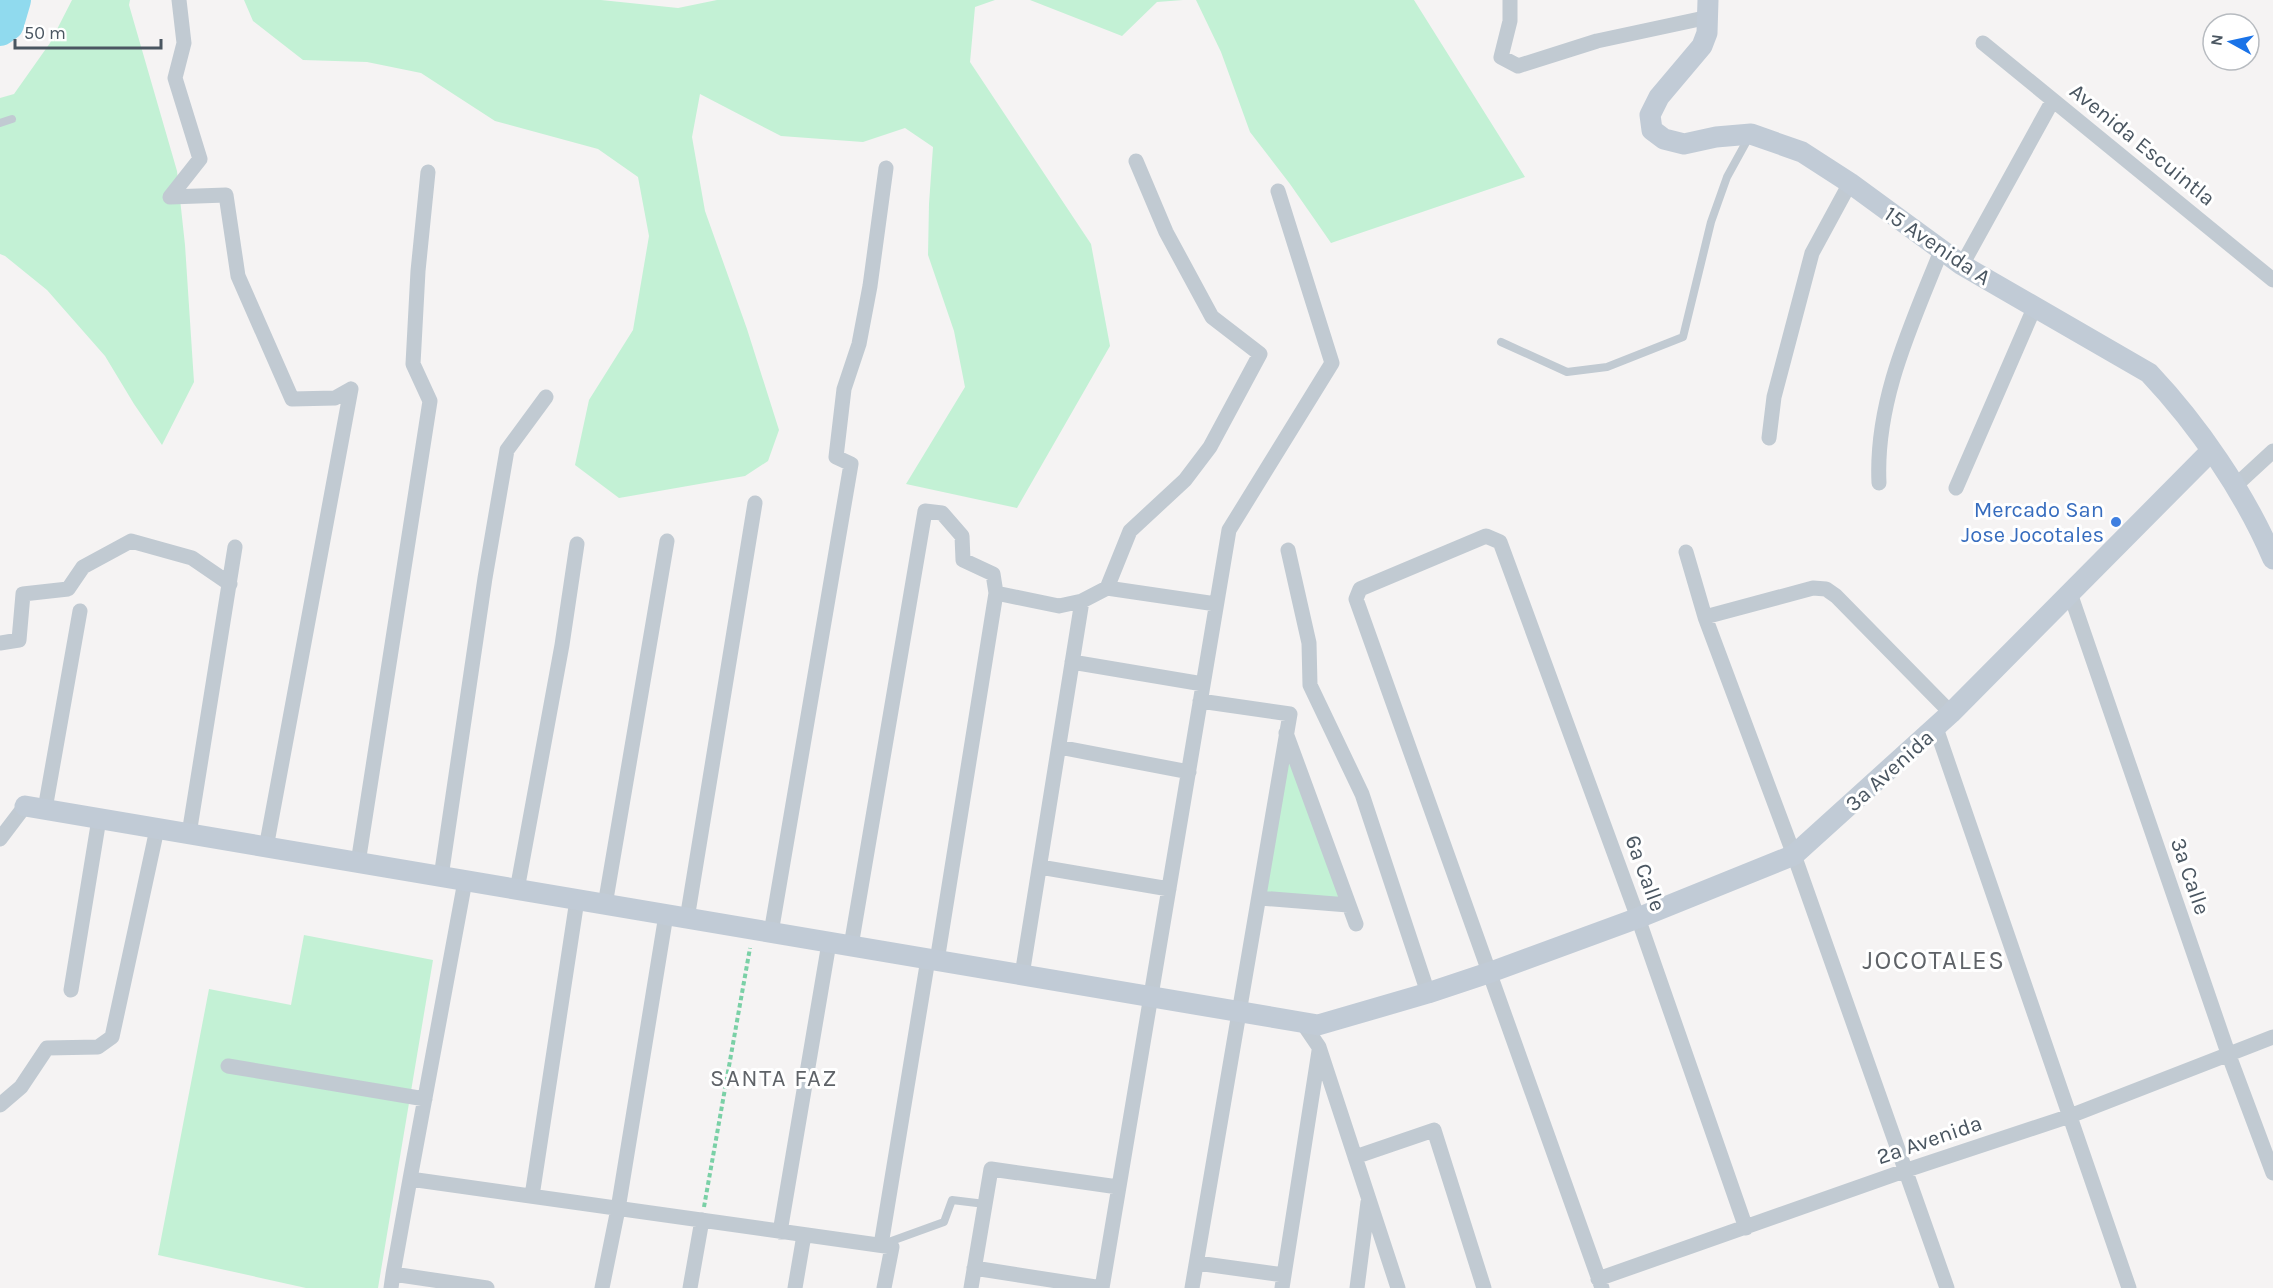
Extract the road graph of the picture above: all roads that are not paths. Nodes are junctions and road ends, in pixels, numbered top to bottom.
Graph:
1 (178, 0) edge
2 (1510, 0) edge
3 (1709, 9) edge
4 (1983, 43) dead end
5 (2053, 100) junction
6 (12, 119) dead end
7 (0, 123) edge
8 (1751, 134) junction
9 (1137, 161) dead end
10 (886, 168) dead end
11 (428, 172) dead end
12 (1850, 183) junction
13 (1278, 191) dead end
14 (1941, 251) junction
15 (1962, 265) junction
16 (2273, 280) edge
17 (2035, 306) junction
18 (1501, 342) dead end
19 (546, 398) dead end
20 (1769, 438) dead end
21 (2211, 451) junction
22 (2273, 451) edge
23 (1879, 483) dead end
24 (2234, 487) junction
25 (1956, 488) dead end
26 (755, 503) dead end
27 (667, 541) dead end
28 (578, 544) dead end
29 (235, 547) dead end
30 (1288, 550) dead end
31 (1686, 552) dead end
32 (2272, 554) edge
33 (230, 584) junction
34 (1107, 588) junction
35 (996, 593) junction
36 (2070, 593) junction
37 (1082, 601) junction
38 (1216, 604) junction
39 (80, 611) dead end
40 (1706, 617) junction
41 (0, 643) edge
42 (1072, 662) junction
43 (1203, 684) junction
44 (1200, 701) junction
45 (1943, 721) junction
46 (1285, 731) junction
47 (1059, 747) junction
48 (1189, 772) junction
49 (35, 808) junction
50 (99, 819) junction
51 (157, 829) junction
52 (189, 834) junction
53 (0, 839) edge
54 (266, 848) junction
55 (1794, 855) junction
56 (358, 863) junction
57 (1040, 867) junction
58 (441, 877) junction
59 (465, 881) junction
60 (1169, 889) junction
61 (517, 890) junction
62 (1260, 898) junction
63 (577, 900) junction
64 (605, 905) junction
65 (1348, 905) junction
66 (676, 917) junction
67 (1638, 918) junction
68 (1356, 924) dead end
69 (762, 931) junction
70 (829, 943) junction
71 (852, 946) junction
72 (932, 960) junction
73 (1491, 972) junction
74 (1022, 975) junction
75 (71, 990) dead end
76 (1428, 993) junction
77 (1150, 997) junction
78 (1240, 1012) junction
79 (1302, 1022) junction
80 (2273, 1037) edge
81 (1319, 1047) junction
82 (2228, 1053) junction
83 (228, 1066) dead end
84 (425, 1099) junction
85 (0, 1105) edge
86 (2070, 1116) junction
87 (1355, 1157) junction
88 (1907, 1170) junction
89 (2273, 1173) edge
90 (410, 1179) junction
91 (1118, 1187) junction
92 (532, 1196) junction
93 (1369, 1198) junction
94 (985, 1204) junction
95 (618, 1209) junction
96 (702, 1220) junction
97 (1746, 1228) junction
98 (780, 1232) junction
99 (804, 1235) junction
100 (881, 1245) junction
101 (1197, 1263) junction
102 (974, 1268) junction
103 (392, 1281) edge
104 (1283, 1282) edge
105 (1600, 1284) edge
106 (485, 1288) edge
107 (602, 1288) edge
108 (690, 1288) edge
109 (795, 1288) edge
110 (884, 1288) edge
111 (972, 1288) edge
112 (1102, 1288) edge
113 (1192, 1288) edge
114 (1357, 1288) edge
115 (1398, 1288) edge
116 (1484, 1288) edge
117 (1947, 1288) edge
118 (2129, 1288) edge

1 - 54 street
2 - 3 street
3 - 8 street, 15 Avenida A
4 - 5 street, Avenida Escuintla
5 - 15 street
5 - 16 street, Avenida Escuintla
6 - 7 lane
8 - 12 street, 15 Avenida A
8 - 18 lane
9 - 34 street
10 - 69 street
11 - 56 street
12 - 14 street, 15 Avenida A
12 - 20 street
13 - 38 street
14 - 15 street, 15 Avenida A
14 - 23 street
15 - 17 street, 15 Avenida A
17 - 21 street, 15 Avenida A
17 - 25 street
19 - 58 street
21 - 24 street, 15 Avenida A
21 - 36 street, 3a Avenida
22 - 24 street
24 - 32 street, 15 Avenida A
26 - 66 street
27 - 64 street
28 - 61 street
29 - 33 street
30 - 76 street
31 - 40 street
33 - 41 street
33 - 52 street
34 - 37 street
34 - 38 street
35 - 37 street
35 - 71 street
35 - 72 street
36 - 45 street, 3a Avenida
36 - 82 street, 3a Calle
37 - 42 street
38 - 43 street
39 - 49 street
40 - 45 street
40 - 55 street
42 - 43 street
42 - 47 street
43 - 44 street
44 - 46 street
44 - 48 street
45 - 55 street, 3a Avenida
45 - 86 street
46 - 62 street
46 - 65 street
47 - 48 street
47 - 57 street
48 - 60 street
49 - 50 street, 3a Avenida
49 - 53 street
50 - 51 street, 3a Avenida
50 - 75 street
51 - 52 street, 3a Avenida
51 - 85 street
52 - 54 street, 3a Avenida
54 - 56 street, 3a Avenida
55 - 67 street, 3a Avenida
55 - 88 street
56 - 58 street, 3a Avenida
57 - 60 street
57 - 74 street
58 - 59 street, 3a Avenida
59 - 61 street, 3a Avenida
59 - 84 street
60 - 77 street
61 - 63 street, 3a Avenida
62 - 65 street
62 - 78 street
63 - 64 street, 3a Avenida
63 - 92 street
64 - 66 street, 3a Avenida
65 - 68 street
66 - 69 street, 3a Avenida
66 - 95 street
67 - 73 street, 3a Avenida
67 - 73 street, 6a Calle
67 - 97 street, 6a Calle
69 - 70 street, 3a Avenida
70 - 71 street, 3a Avenida
70 - 98 street
71 - 72 street, 3a Avenida
72 - 74 street, 3a Avenida
72 - 100 street
73 - 76 street, 3a Avenida
73 - 105 street
74 - 77 street, 3a Avenida
76 - 79 street, 3a Avenida
77 - 78 street, 3a Avenida
77 - 91 street
78 - 79 street, 3a Avenida
78 - 101 street
79 - 81 street
80 - 82 street, 2a Avenida
81 - 87 street
81 - 104 street
82 - 86 street, 2a Avenida
82 - 89 street, 3a Calle
83 - 84 street
84 - 90 street
86 - 88 street, 2a Avenida
86 - 118 street
87 - 93 street
87 - 116 street
88 - 97 street, 2a Avenida
88 - 117 street
90 - 92 street
90 - 103 street
91 - 94 street
91 - 112 street
92 - 95 street
93 - 114 street
93 - 115 street
94 - 100 lane
94 - 102 street
95 - 96 street
95 - 107 street
96 - 98 street
96 - 108 street
97 - 105 street, 2a Avenida
98 - 99 street
99 - 100 street
99 - 109 street
100 - 110 street
101 - 104 street
101 - 113 street
102 - 111 street
102 - 112 street
103 - 106 street

